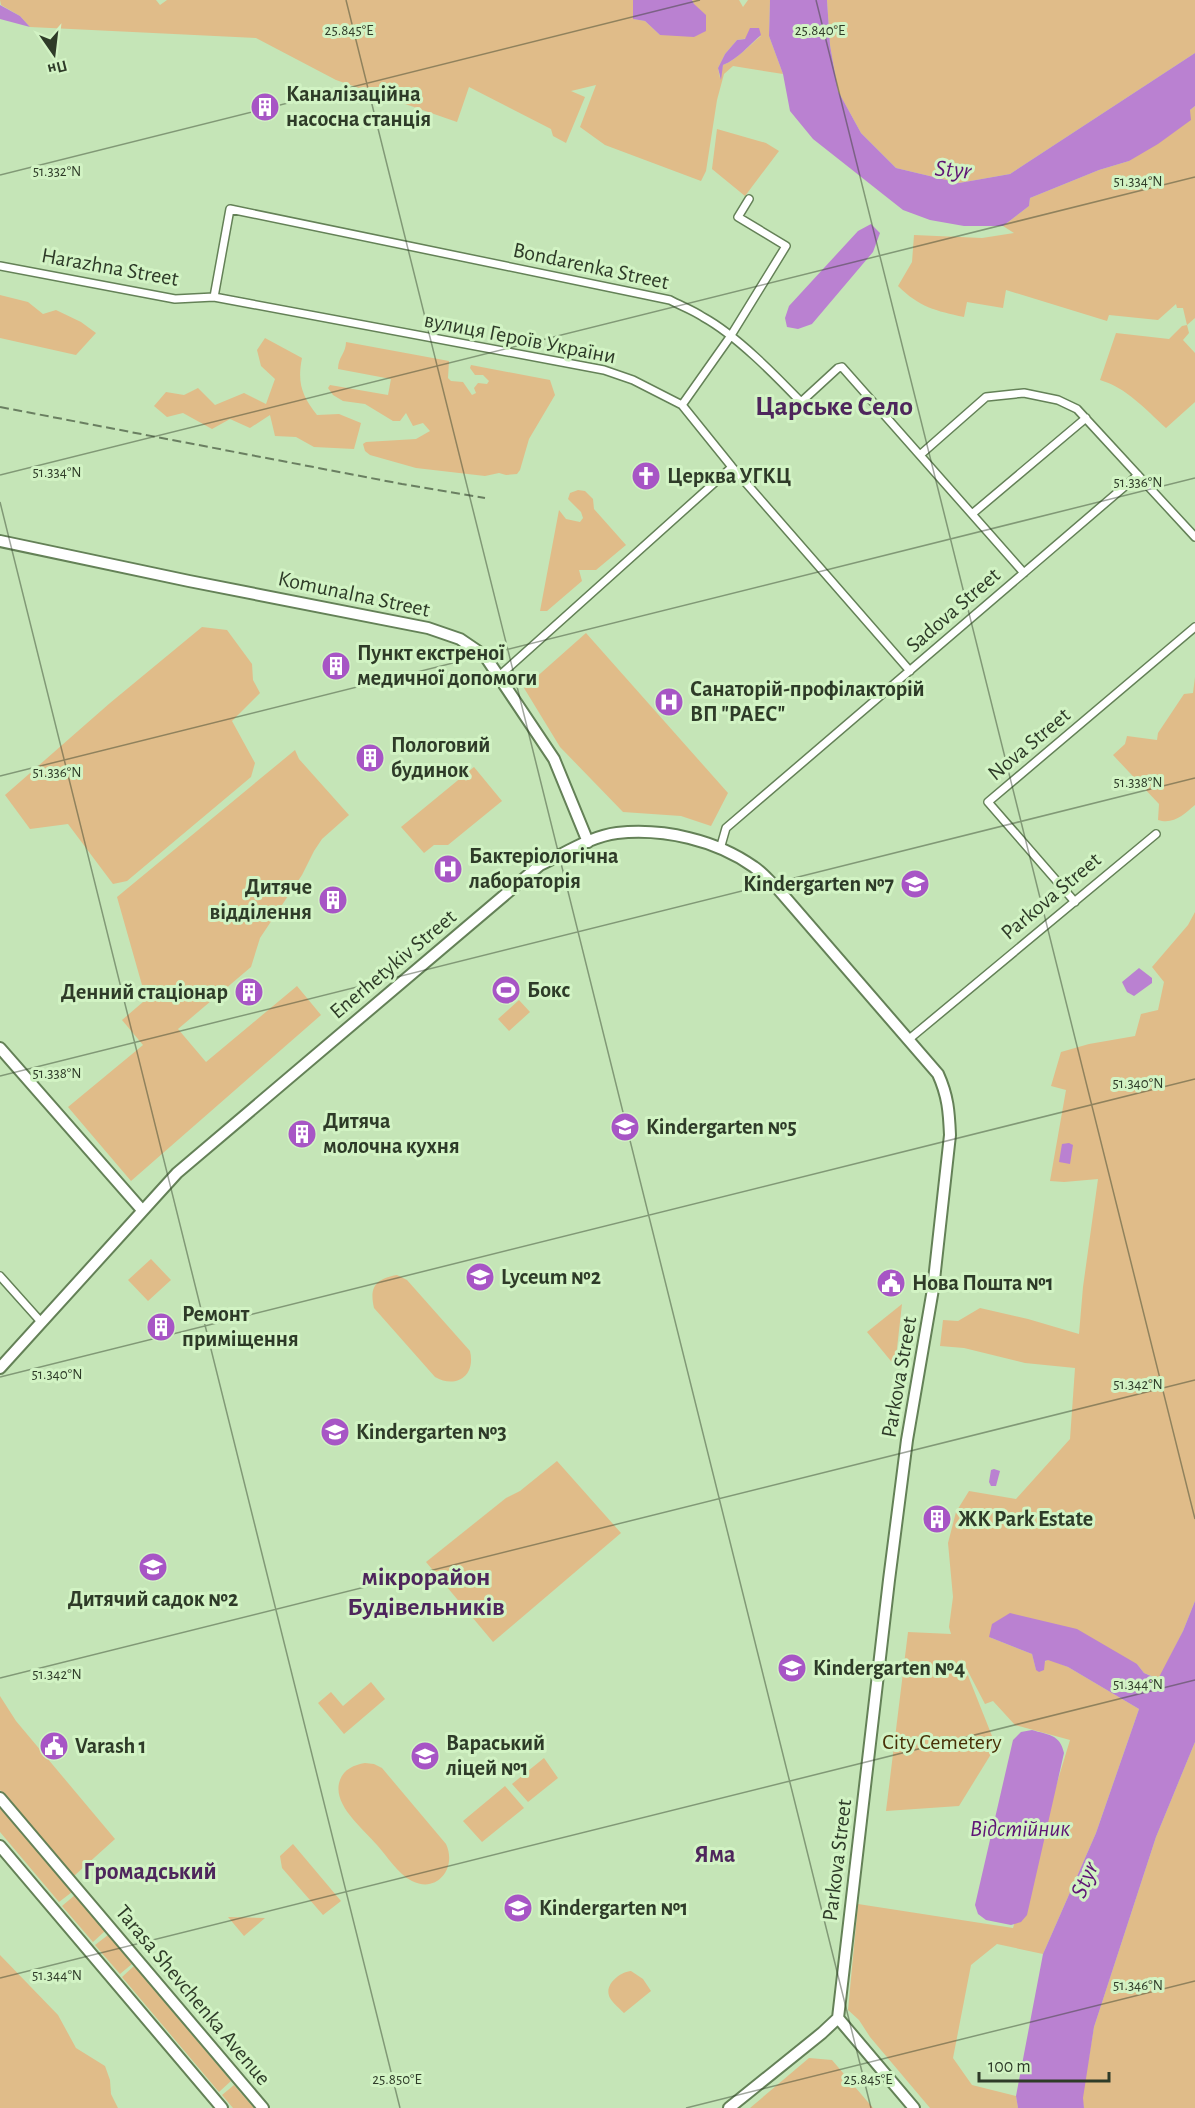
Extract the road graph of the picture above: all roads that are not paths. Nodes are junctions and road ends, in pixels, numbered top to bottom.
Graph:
1 (749, 199) dead end
2 (0, 266) edge
3 (214, 297) junction
4 (730, 337) junction
5 (682, 405) junction
6 (1086, 418) junction
7 (920, 455) junction
8 (732, 467) junction
9 (1138, 475) junction
10 (972, 514) junction
11 (1195, 537) edge
12 (0, 541) edge
13 (1024, 573) junction
14 (1195, 627) edge
15 (910, 670) junction
16 (498, 677) junction
17 (1156, 834) dead end
18 (588, 842) junction
19 (720, 849) junction
20 (1075, 902) junction
21 (908, 1040) junction
22 (0, 1048) edge
23 (142, 1210) junction
24 (0, 1276) edge
25 (42, 1323) junction
26 (0, 1368) edge
27 (0, 1798) edge
28 (0, 1846) edge
29 (838, 2018) junction
30 (222, 2108) edge
31 (263, 2108) edge
32 (729, 2108) edge
33 (914, 2108) edge

1 - 4 street
2 - 3 street, Harazhna Street
3 - 4 street, Bondarenka Street
3 - 5 street, вулиця Героїв України
4 - 5 street
4 - 7 street, Bondarenka Street
5 - 8 street, вулиця Героїв України
6 - 7 street
6 - 9 street
6 - 10 street
7 - 10 street, Bondarenka Street
8 - 15 street, вулиця Героїв України
8 - 16 street
9 - 11 street
9 - 13 street, Sadova Street
10 - 13 street, Bondarenka Street
12 - 16 street, Komunalna Street
13 - 15 street, Sadova Street
14 - 20 street, Nova Street
15 - 19 street, Sadova Street
16 - 18 street, Komunalna Street
17 - 20 street, Parkova Street
18 - 19 street, Enerhetykiv Street
18 - 23 street, Enerhetykiv Street
19 - 21 street, Enerhetykiv Street
20 - 21 street, Parkova Street
21 - 29 street, Parkova Street
22 - 23 street
23 - 25 street, Enerhetykiv Street
24 - 25 street
25 - 26 street, Enerhetykiv Street
27 - 31 street, Tarasa Shevchenka Avenue
28 - 30 street
29 - 32 street
29 - 33 street

